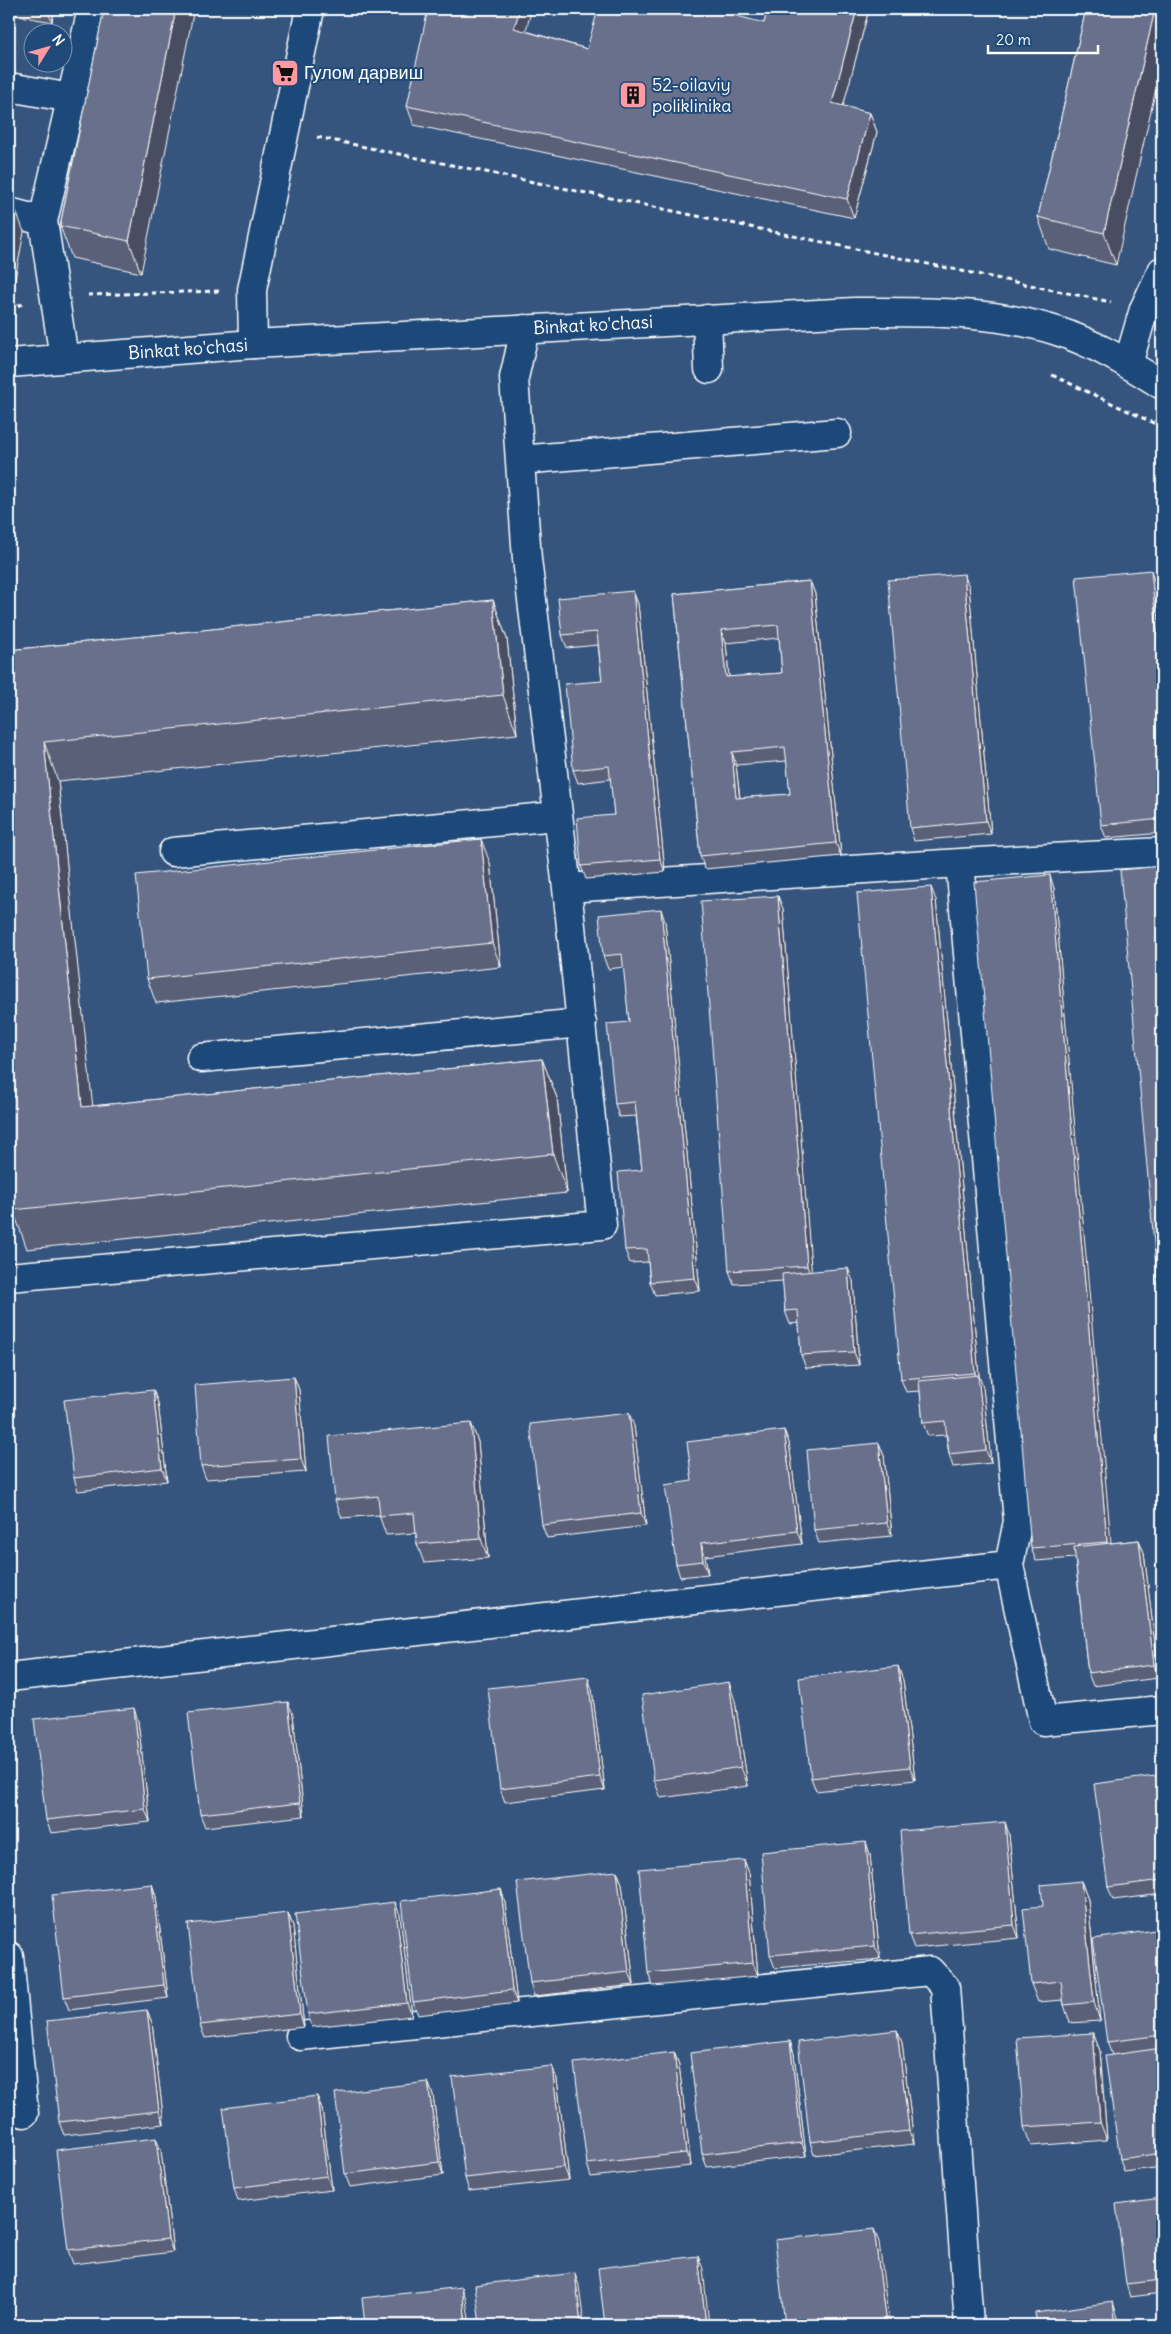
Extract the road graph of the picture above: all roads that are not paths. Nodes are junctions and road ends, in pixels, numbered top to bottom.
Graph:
1 (92, 9) edge
2 (310, 9) edge
3 (9, 87) edge
4 (72, 98) junction
5 (9, 212) edge
6 (43, 220) junction
7 (1162, 270) edge
8 (707, 319) junction
9 (525, 329) junction
10 (253, 344) junction
11 (64, 358) junction
12 (9, 364) edge
13 (1128, 364) junction
14 (709, 369) dead end
15 (1162, 385) edge
16 (837, 433) dead end
17 (520, 460) junction
18 (557, 816) junction
19 (172, 852) dead end
20 (1162, 852) edge
21 (960, 863) junction
22 (567, 888) junction
23 (582, 1023) junction
24 (201, 1058) dead end
25 (9, 1277) edge
26 (1009, 1565) junction
27 (9, 1677) edge
28 (1162, 1710) edge
29 (9, 1956) edge
30 (300, 2036) dead end
31 (24, 2113) dead end
32 (969, 2325) edge

1 - 4 main road
2 - 10 main road
3 - 4 main road
4 - 6 main road
5 - 6 main road
6 - 11 main road
7 - 13 main road
8 - 9 main road, Binkat ko'chasi
8 - 13 main road, Binkat ko'chasi
8 - 14 main road
9 - 10 main road, Binkat ko'chasi
9 - 17 main road
10 - 11 main road, Binkat ko'chasi
11 - 12 main road, Binkat ko'chasi
13 - 15 main road, Binkat ko'chasi
16 - 17 main road
17 - 18 main road
18 - 19 main road
18 - 22 main road
20 - 21 main road
21 - 22 main road
21 - 26 main road
22 - 23 main road
23 - 24 main road
23 - 25 main road
26 - 27 main road
26 - 28 main road
29 - 31 main road
30 - 32 main road

